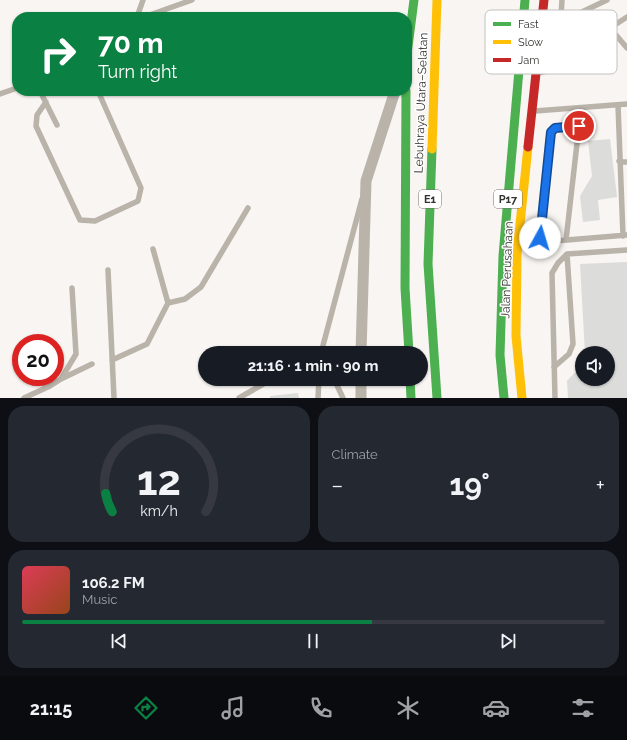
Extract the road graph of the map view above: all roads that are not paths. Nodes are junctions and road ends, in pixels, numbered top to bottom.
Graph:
1 (143, 0) edge
2 (192, 0) edge
3 (414, 0) edge
4 (437, 0) edge
5 (525, 0) edge
6 (544, 0) edge
7 (562, 0) edge
8 (607, 0) edge
9 (524, 10) edge
10 (543, 10) edge
11 (561, 10) edge
12 (586, 10) edge
13 (139, 12) edge
14 (158, 12) edge
15 (412, 15) edge
16 (627, 17) edge
17 (617, 23) edge
18 (617, 36) edge
19 (627, 48) edge
20 (518, 74) edge
21 (536, 74) edge
22 (12, 90) edge
23 (0, 94) edge
24 (43, 96) edge
25 (100, 96) edge
26 (393, 96) edge
27 (406, 96) edge
28 (46, 102) junction
29 (618, 104) junction
30 (627, 104) edge
31 (579, 108) junction
32 (532, 111) junction
33 (57, 125) dead end
34 (579, 126) junction
35 (619, 160) junction
36 (627, 162) edge
37 (366, 181) junction
38 (248, 208) dead end
39 (625, 236) edge
40 (566, 240) junction
41 (153, 249) dead end
42 (627, 250) edge
43 (567, 254) junction
44 (108, 270) dead end
45 (72, 288) dead end
46 (168, 303) junction
47 (323, 346) edge
48 (361, 346) edge
49 (409, 346) edge
50 (112, 360) junction
51 (92, 364) dead end
52 (554, 367) junction
53 (64, 374) edge
54 (64, 378) edge
55 (47, 386) edge
56 (260, 386) edge
57 (319, 386) edge
58 (338, 386) edge
59 (361, 386) edge
60 (410, 386) edge
61 (24, 398) edge
62 (114, 398) edge
63 (239, 398) edge
64 (318, 398) edge
65 (344, 398) edge
66 (361, 398) edge
67 (411, 398) edge
68 (437, 398) edge
69 (504, 398) edge
70 (522, 398) edge
71 (555, 398) edge

1 - 13 lane
2 - 14 lane
3 - 15 main road, Lebuhraya Utara–Selatan
4 - 68 main road, Lebuhraya Utara–Selatan / E1
5 - 9 main road, Jalan Perusahaan / P17
6 - 10 main road, Jalan Perusahaan
7 - 11 lane
8 - 12 lane
16 - 17 lane
18 - 19 lane
20 - 69 main road, Jalan Perusahaan / P17
21 - 32 main road, Jalan Perusahaan
22 - 23 lane
24 - 28 lane
25 - 28 lane
26 - 37 street
27 - 49 main road, Lebuhraya Utara–Selatan / E1
28 - 33 lane
29 - 30 lane
29 - 31 lane
29 - 35 lane
31 - 32 lane
31 - 34 lane
32 - 70 main road, Jalan Perusahaan
34 - 40 lane
34 - 40 lane
35 - 36 lane
35 - 39 lane
37 - 47 lane
37 - 48 street
38 - 46 lane
39 - 40 lane
41 - 46 lane
42 - 43 lane
43 - 52 lane
43 - 52 lane
44 - 50 lane
45 - 53 lane
46 - 50 lane
50 - 62 lane
51 - 54 lane
52 - 71 lane
55 - 61 lane
56 - 63 lane
57 - 64 lane
58 - 65 lane
59 - 66 street
60 - 67 main road

